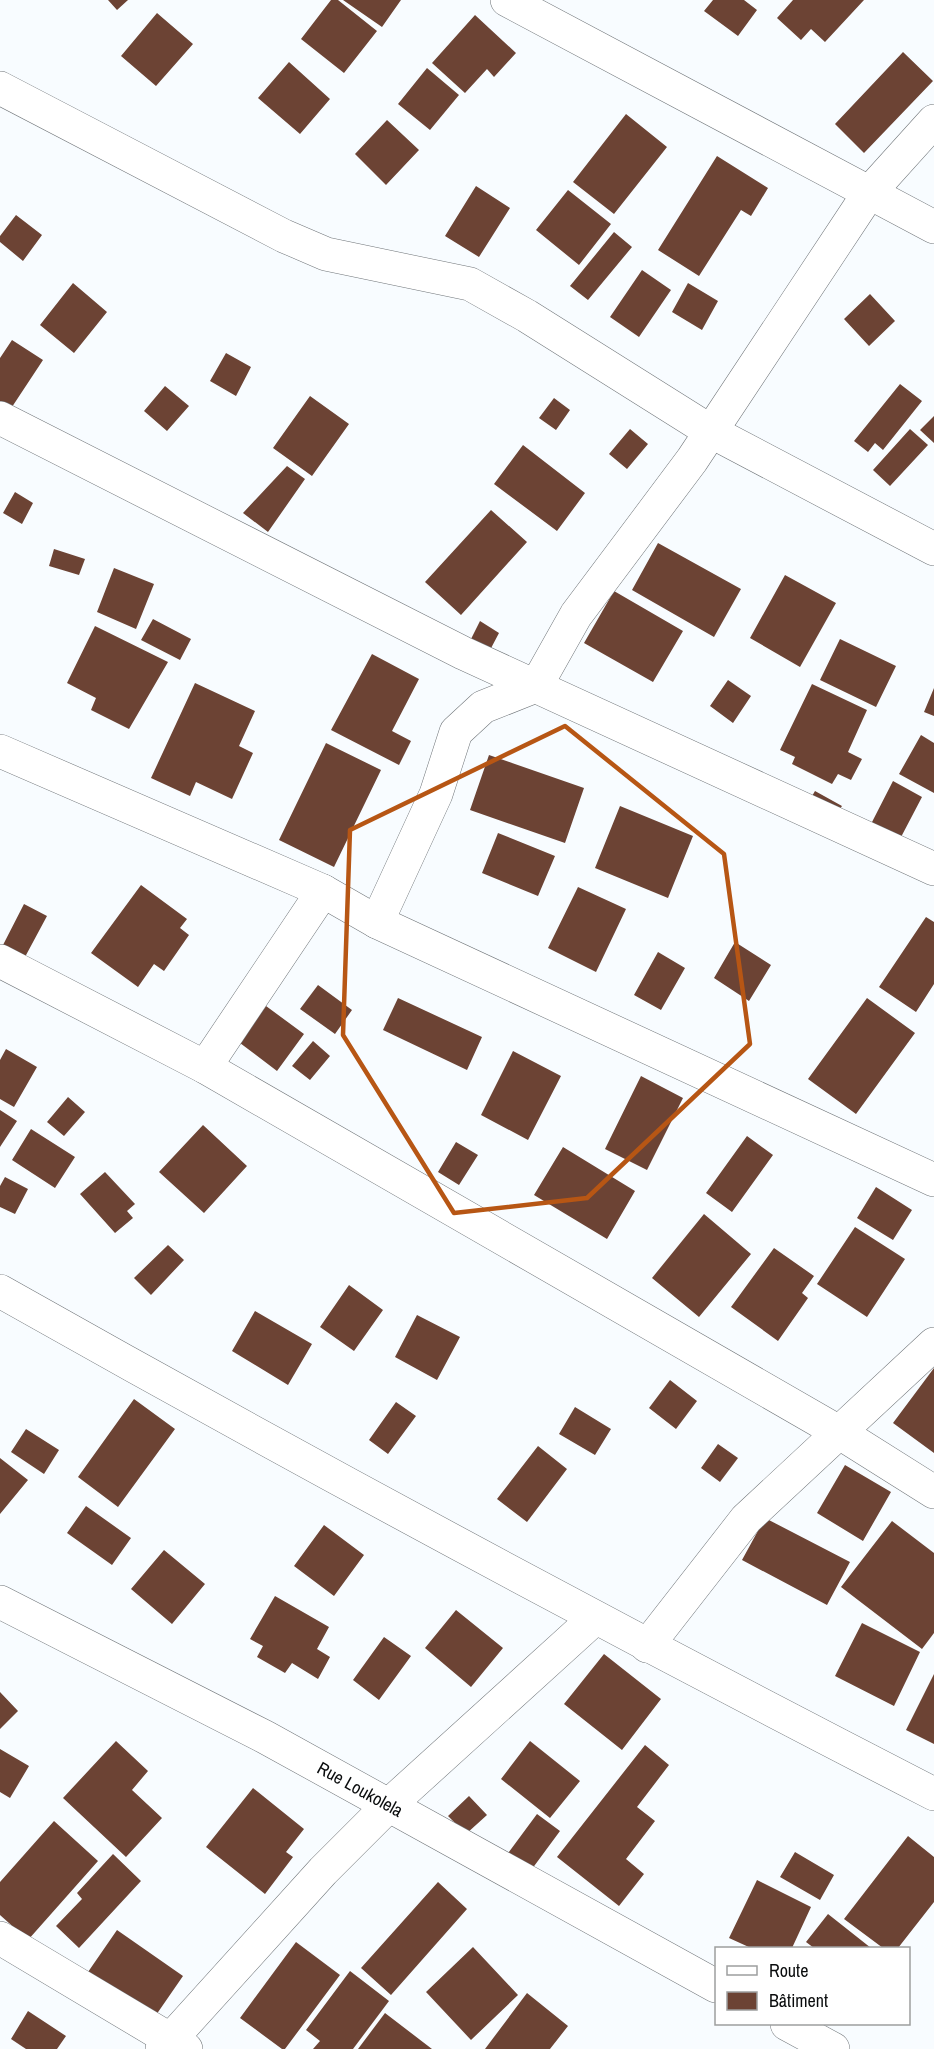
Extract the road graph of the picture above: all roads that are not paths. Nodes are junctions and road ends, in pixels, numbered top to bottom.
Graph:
1 (507, 0) edge
2 (0, 88) edge
3 (934, 122) edge
4 (869, 193) junction
5 (934, 227) edge
6 (0, 418) edge
7 (710, 431) junction
8 (934, 549) edge
9 (536, 686) junction
10 (0, 751) edge
11 (934, 869) edge
12 (323, 891) junction
13 (377, 922) junction
14 (0, 961) edge
15 (205, 1067) junction
16 (934, 1180) edge
17 (0, 1291) edge
18 (934, 1344) edge
19 (837, 1431) junction
20 (934, 1492) edge
21 (0, 1602) edge
22 (595, 1618) junction
23 (647, 1647) junction
24 (934, 1794) edge
25 (389, 1805) junction
26 (0, 1938) edge
27 (715, 1985) edge
28 (789, 2025) edge
29 (173, 2046) edge
30 (833, 2049) edge

1 - 4 street
2 - 7 street
3 - 4 street
4 - 5 street
4 - 7 street
6 - 9 street
7 - 8 street
7 - 9 street
9 - 11 street
9 - 13 street
10 - 12 street
12 - 13 street
12 - 15 street
13 - 16 street
14 - 15 street
15 - 19 street
17 - 22 street
18 - 19 street
19 - 20 street
19 - 23 street
21 - 25 street, Rue Loukolela
22 - 23 street
22 - 25 street
23 - 24 street
25 - 27 street, Rue Loukolela
25 - 29 street
26 - 29 street
28 - 30 street

